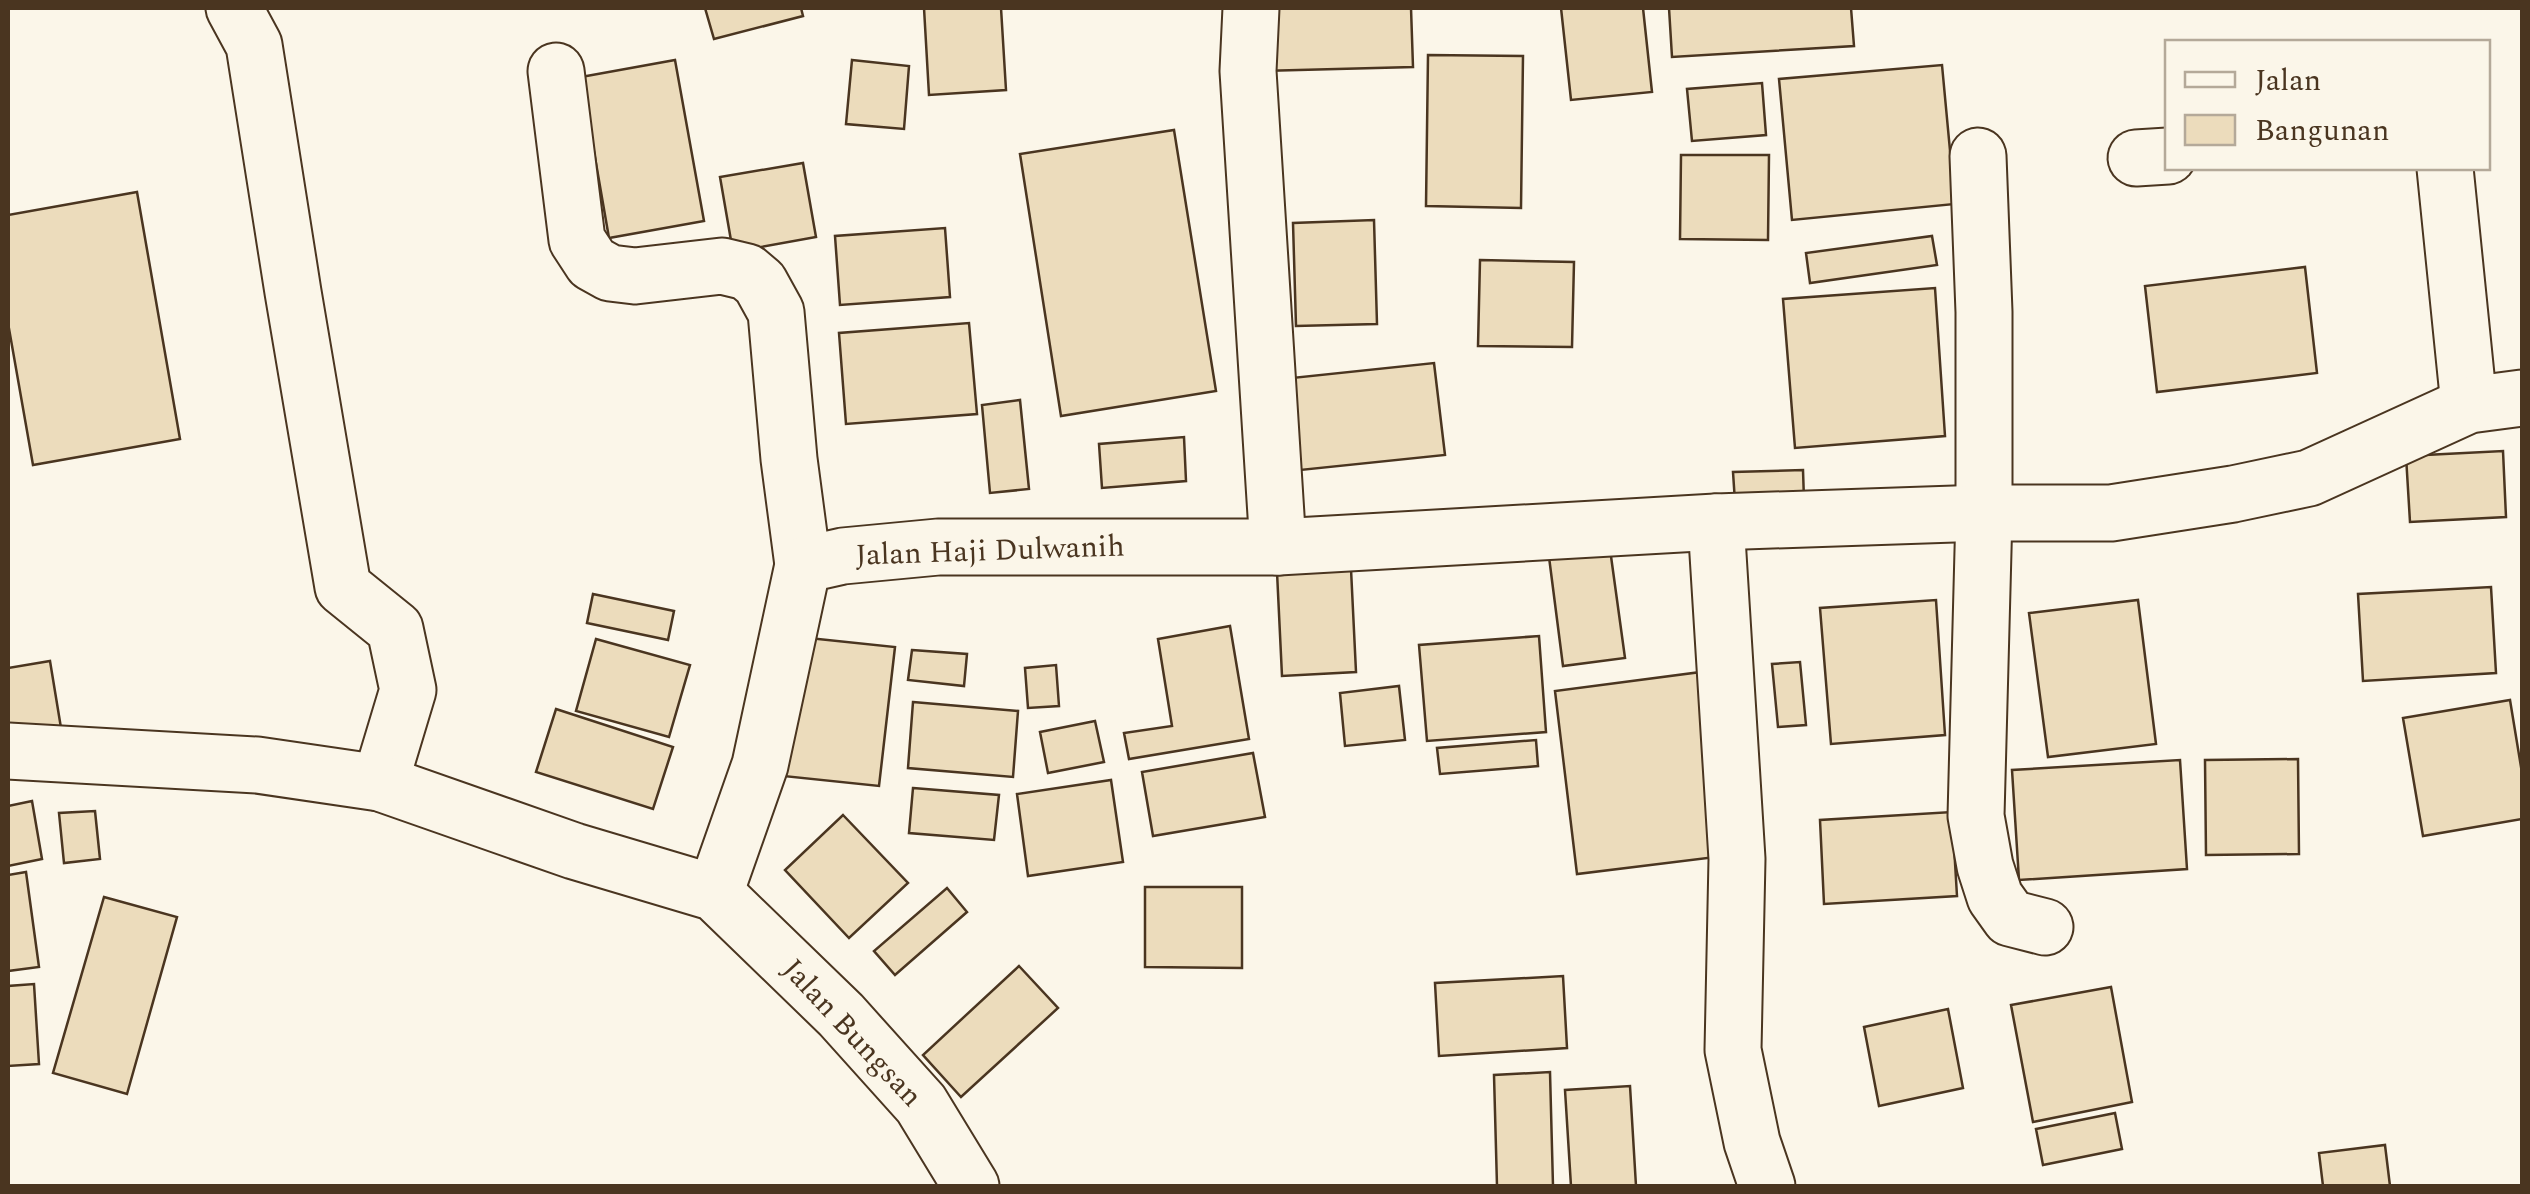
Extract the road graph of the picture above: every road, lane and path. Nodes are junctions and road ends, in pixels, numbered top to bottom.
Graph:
1 (234, 8) edge
2 (1251, 8) edge
3 (556, 70) dead end
4 (1978, 156) dead end
5 (2445, 170) edge
6 (2522, 398) edge
7 (2469, 405) junction
8 (1984, 514) junction
9 (1716, 522) junction
10 (1278, 547) junction
11 (803, 564) junction
12 (8, 750) edge
13 (380, 783) junction
14 (715, 893) junction
15 (2045, 928) dead end
16 (971, 1186) edge
17 (1767, 1186) edge

1 - 13 street
2 - 10 street
3 - 11 street
4 - 8 street
5 - 7 street
6 - 7 street, Jalan Haji Dulwanih
7 - 8 street, Jalan Haji Dulwanih
8 - 9 street, Jalan Haji Dulwanih
8 - 15 street
9 - 10 street, Jalan Haji Dulwanih
9 - 17 street
10 - 11 street, Jalan Haji Dulwanih
11 - 14 street
12 - 13 street
13 - 14 street
14 - 16 street, Jalan Bungsan

